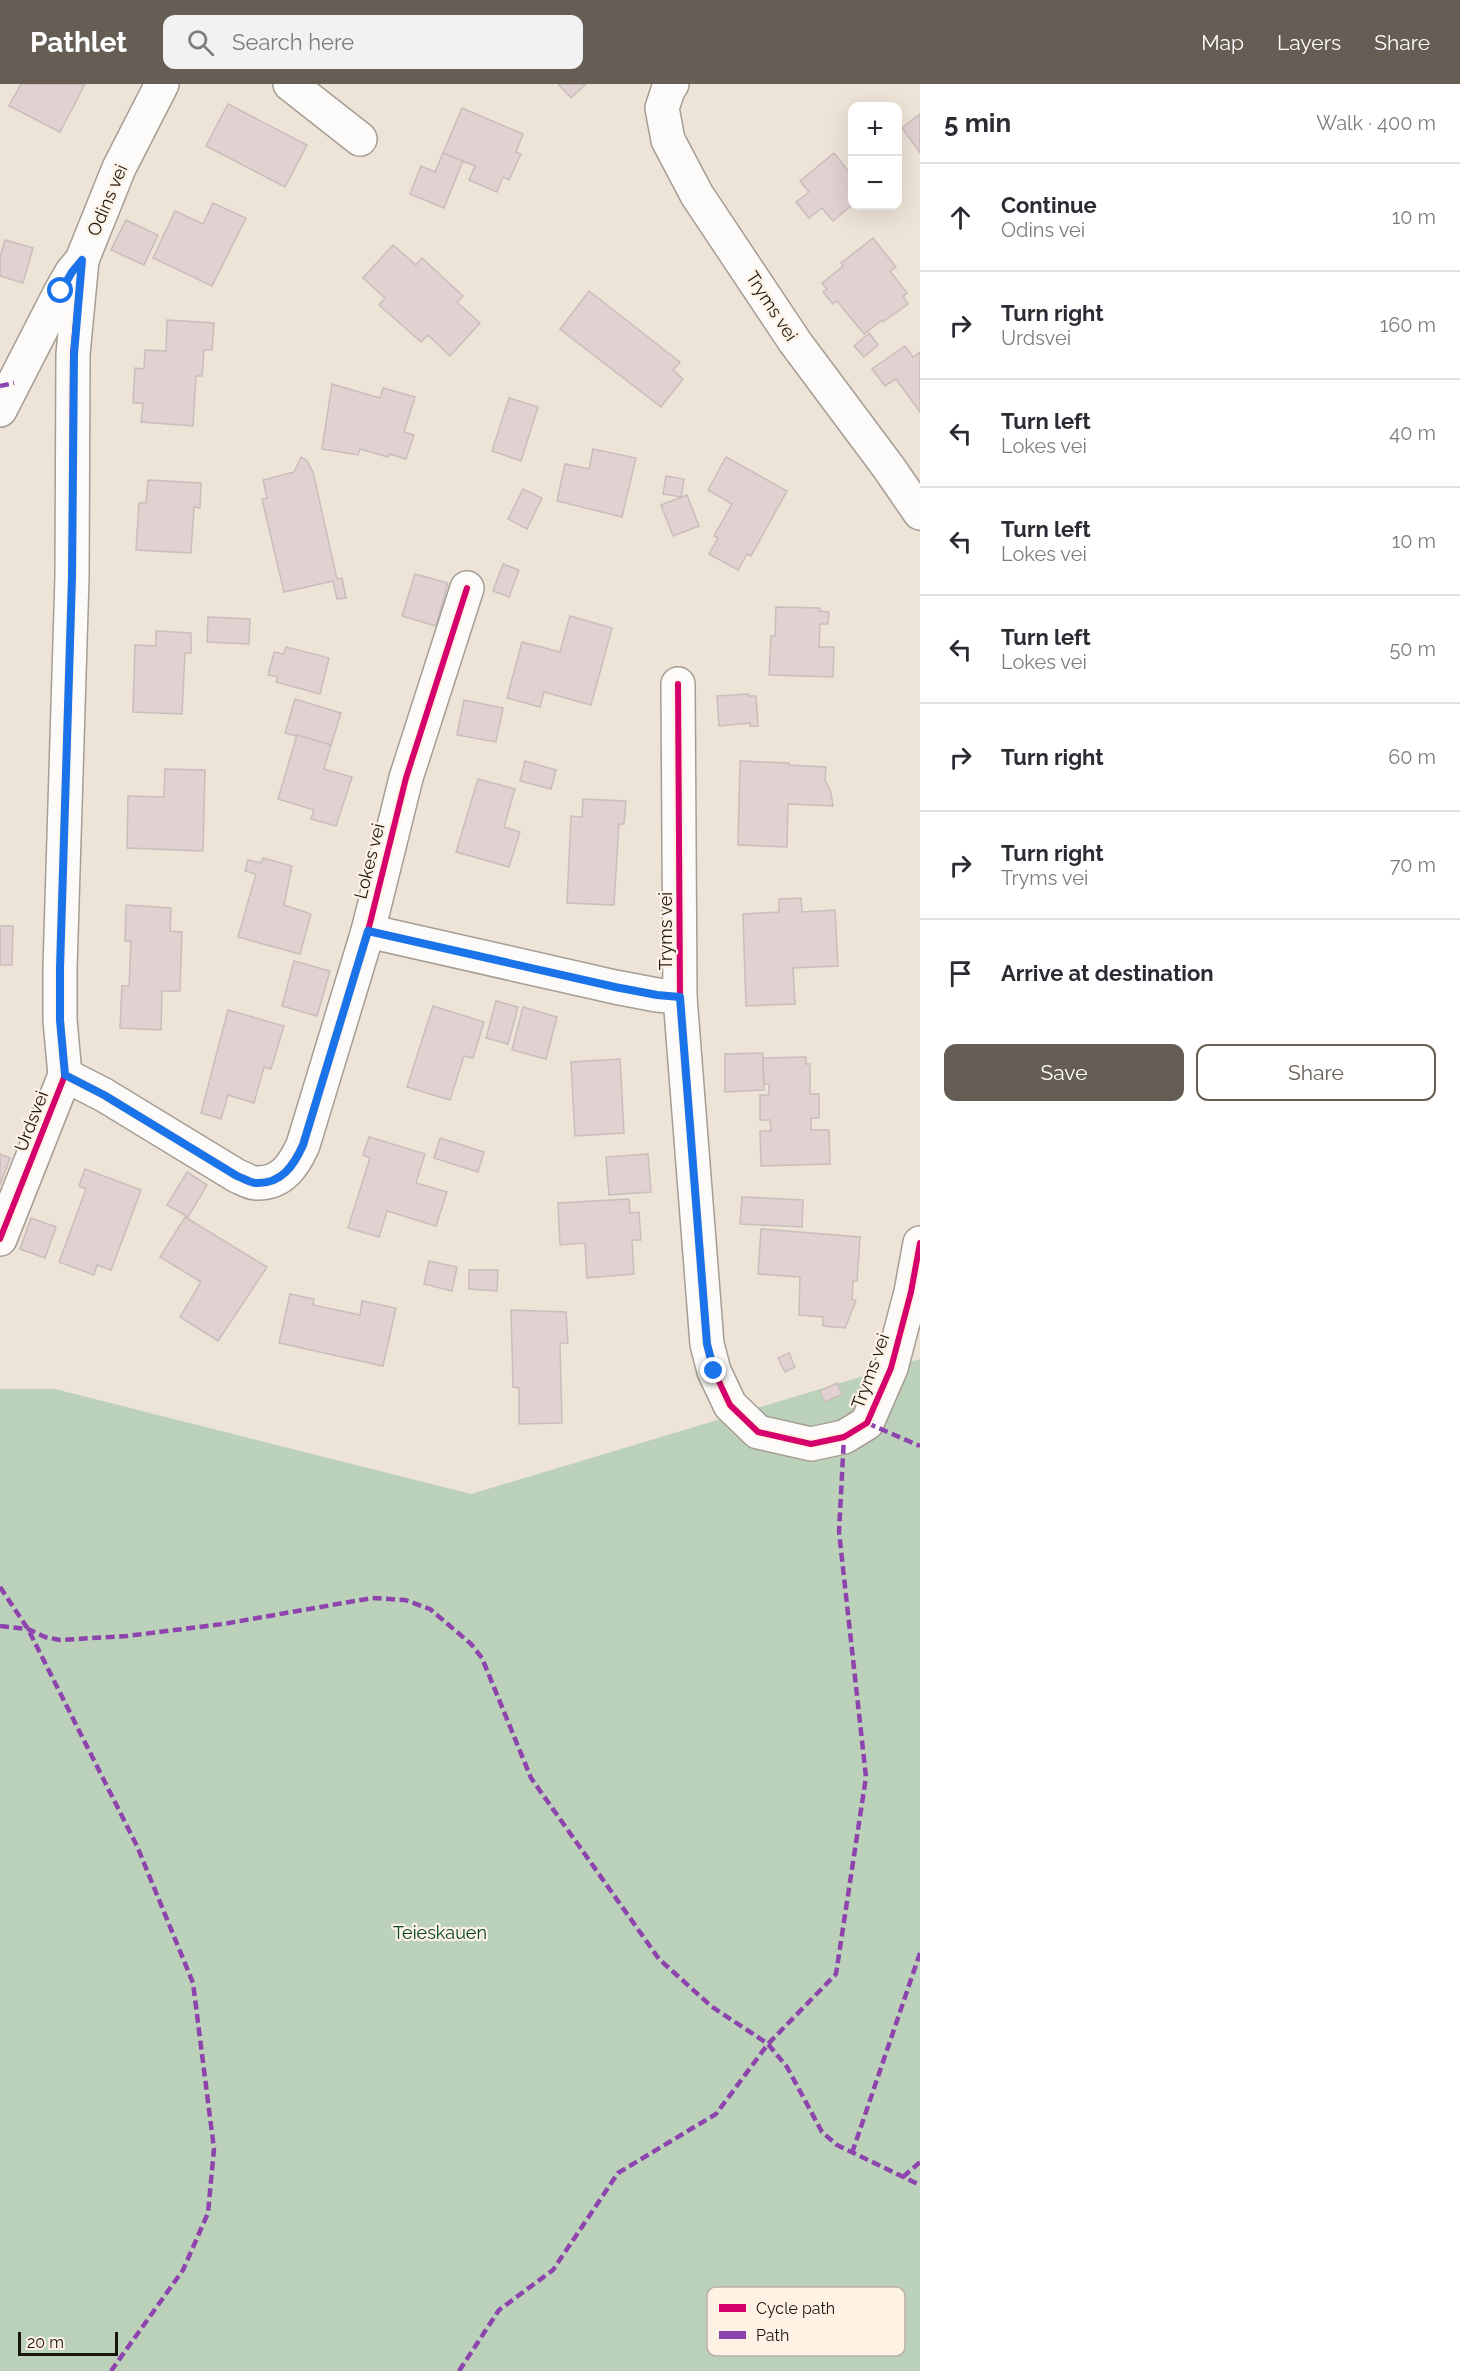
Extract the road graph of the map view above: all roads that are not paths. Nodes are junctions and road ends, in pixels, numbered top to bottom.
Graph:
1 (162, 84) edge
2 (290, 84) edge
3 (672, 84) edge
4 (360, 139) dead end
5 (82, 260) junction
6 (0, 411) edge
7 (920, 513) edge
8 (467, 588) dead end
9 (678, 684) dead end
10 (368, 931) junction
11 (680, 997) junction
12 (65, 1075) junction
13 (2, 1236) edge
14 (920, 1242) edge

1 - 5 street, Odins vei
2 - 4 street
3 - 7 street, Tryms vei
5 - 6 street, Odins vei
5 - 12 street, Urdsvei
8 - 10 street, Lokes vei
9 - 11 street, Tryms vei
10 - 11 street
10 - 12 street, Lokes vei
11 - 14 street, Tryms vei
12 - 13 street, Urdsvei

